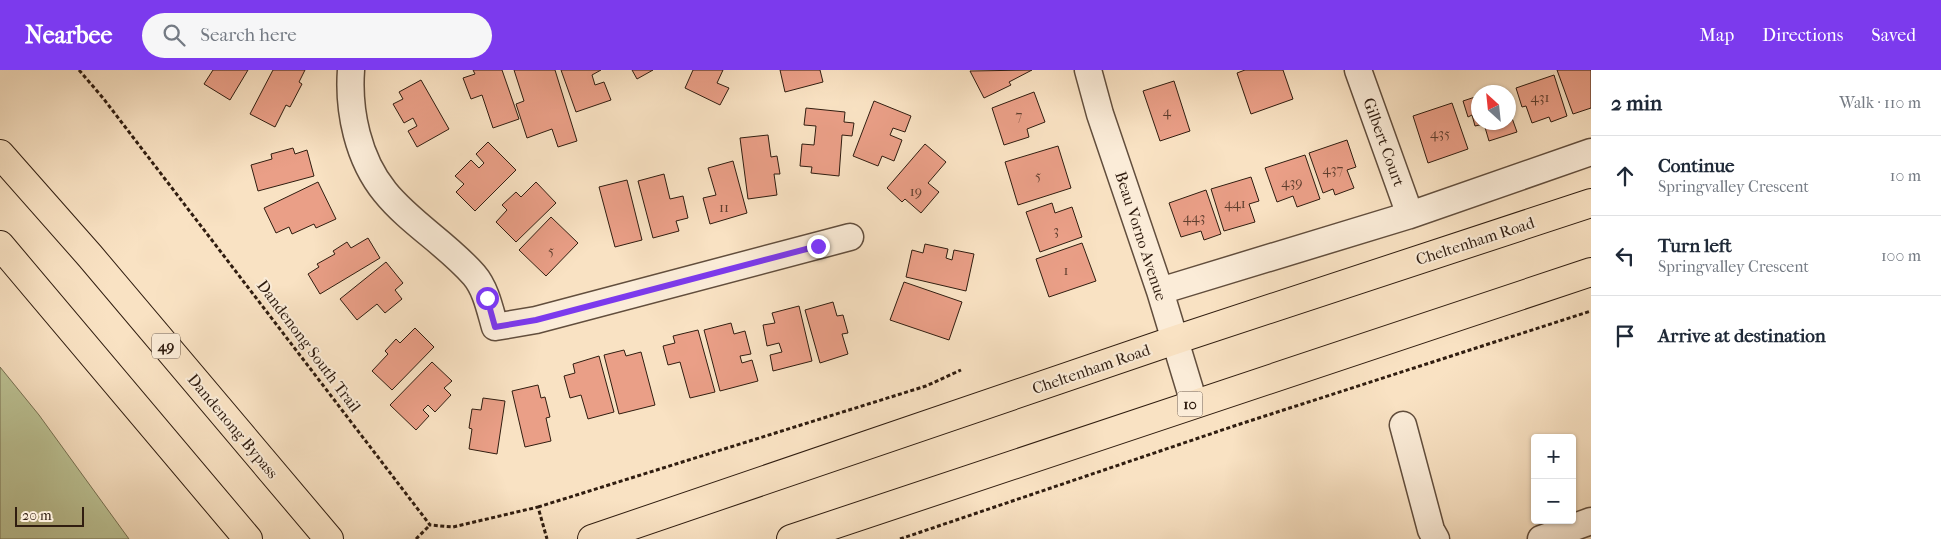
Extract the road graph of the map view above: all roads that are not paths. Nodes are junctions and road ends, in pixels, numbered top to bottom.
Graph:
1 (351, 70) edge
2 (1088, 70) edge
3 (1358, 70) edge
4 (1591, 152) edge
5 (0, 154) edge
6 (1591, 203) edge
7 (1410, 214) junction
8 (850, 237) dead end
9 (0, 245) edge
10 (1591, 272) edge
11 (1160, 291) junction
12 (1175, 340) junction
13 (1194, 403) junction
14 (1404, 425) dead end
15 (1591, 521) edge
16 (248, 539) edge
17 (329, 539) edge
18 (592, 539) edge
19 (791, 539) edge
20 (1436, 539) edge
21 (1541, 539) edge

1 - 8 street
2 - 11 street, Beau Vorno Avenue
3 - 7 street, Gilbert Court
4 - 7 street
5 - 17 main road, Dandenong Bypass / 49
6 - 12 main road, Cheltenham Road
7 - 11 street
9 - 16 main road
10 - 13 main road, 10
11 - 12 street, Beau Vorno Avenue
12 - 13 street, Beau Vorno Avenue
12 - 18 main road, Cheltenham Road
13 - 19 main road, 10
14 - 20 street
15 - 21 street

